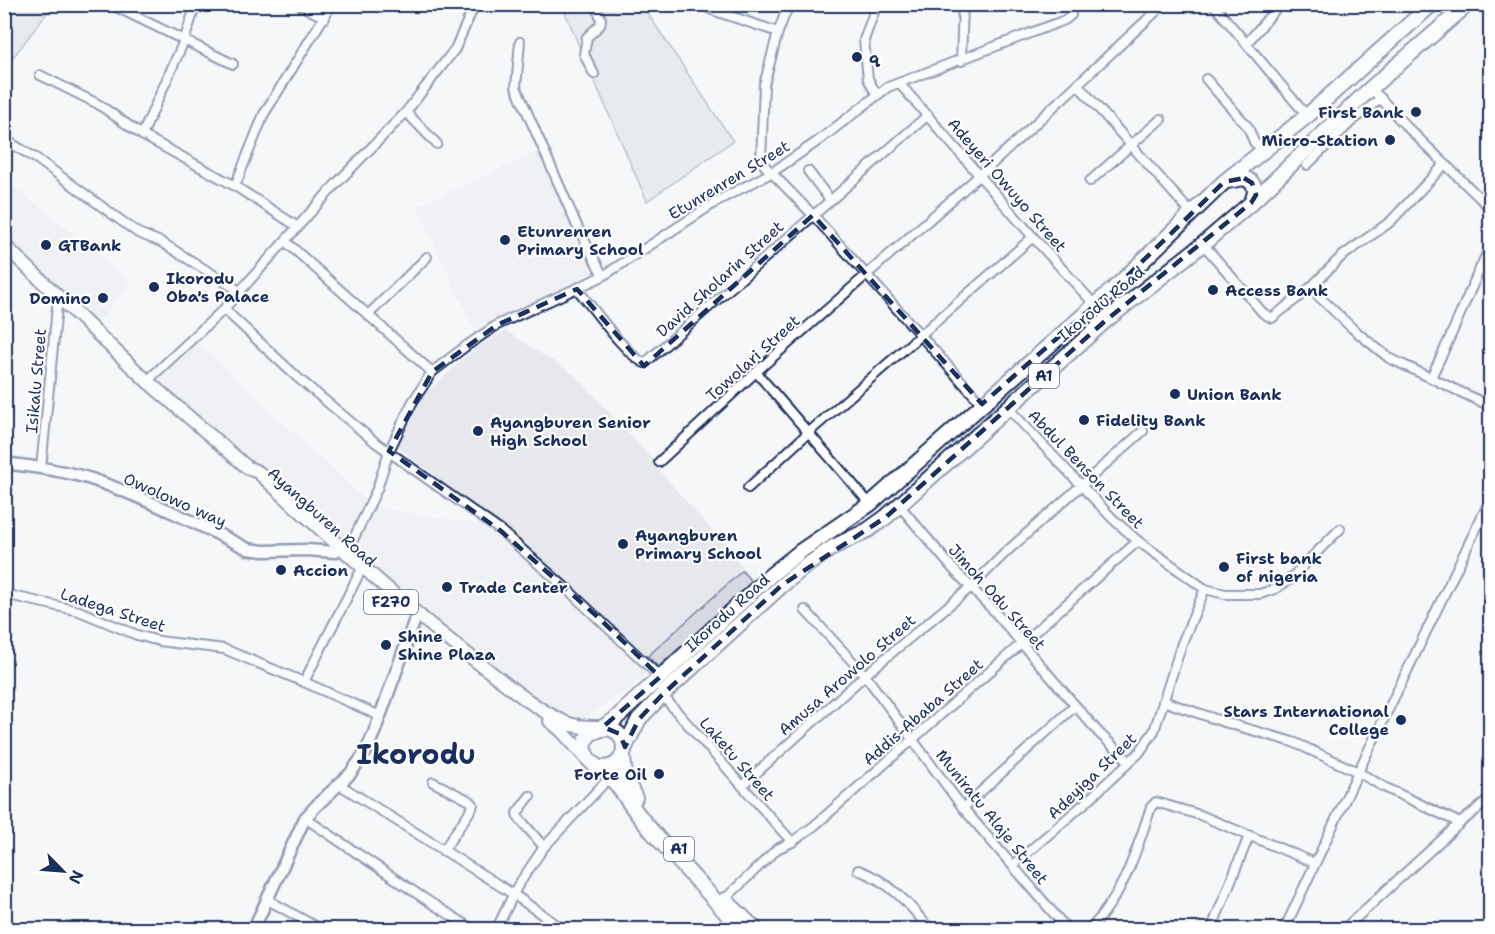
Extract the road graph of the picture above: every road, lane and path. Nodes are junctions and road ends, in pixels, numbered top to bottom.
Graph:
1 (110, 4) edge
2 (196, 4) edge
3 (298, 4) edge
4 (332, 4) edge
5 (475, 4) edge
6 (596, 4) edge
7 (701, 4) edge
8 (789, 4) edge
9 (877, 4) edge
10 (963, 4) edge
11 (1071, 4) edge
12 (1164, 4) edge
13 (1213, 4) edge
14 (1280, 4) edge
15 (1432, 4) edge
16 (1468, 4) edge
17 (325, 18) junction
18 (778, 32) junction
19 (184, 41) junction
20 (520, 42) dead end
21 (1247, 43) junction
22 (961, 61) junction
23 (233, 64) dead end
24 (594, 74) dead end
25 (40, 75) dead end
26 (1206, 79) dead end
27 (899, 83) junction
28 (1078, 86) junction
29 (1376, 93) junction
30 (877, 95) junction
31 (406, 112) junction
32 (928, 115) junction
33 (1307, 116) junction
34 (1161, 119) dead end
35 (142, 135) junction
36 (4, 139) edge
37 (437, 144) dead end
38 (1131, 146) junction
39 (1263, 151) junction
40 (1445, 164) junction
41 (1307, 165) dead end
42 (808, 171) dead end
43 (771, 173) junction
44 (980, 175) junction
45 (1090, 181) dead end
46 (1224, 182) junction
47 (235, 186) junction
48 (830, 200) junction
49 (1251, 203) junction
50 (1491, 208) edge
51 (1191, 213) junction
52 (813, 215) junction
53 (298, 227) junction
54 (1033, 237) junction
55 (285, 241) junction
56 (1203, 244) junction
57 (4, 245) edge
58 (1491, 247) edge
59 (427, 256) dead end
60 (603, 276) junction
61 (867, 276) junction
62 (1310, 288) junction
63 (578, 289) junction
64 (240, 292) junction
65 (58, 297) junction
66 (1095, 305) junction
67 (225, 309) junction
68 (368, 315) junction
69 (920, 335) junction
70 (432, 372) junction
71 (756, 372) junction
72 (1431, 377) junction
73 (147, 381) junction
74 (982, 404) junction
75 (1491, 406) edge
76 (1008, 408) junction
77 (1143, 431) dead end
78 (808, 433) junction
79 (389, 451) junction
80 (659, 462) dead end
81 (4, 463) edge
82 (41, 468) junction
83 (1081, 487) junction
84 (748, 488) dead end
85 (1491, 500) edge
86 (870, 504) junction
87 (899, 506) junction
88 (1340, 529) dead end
89 (1137, 541) junction
90 (341, 553) junction
91 (359, 574) junction
92 (971, 587) junction
93 (1205, 589) junction
94 (4, 594) edge
95 (805, 609) dead end
96 (414, 622) junction
97 (1022, 644) junction
98 (865, 675) junction
99 (660, 677) junction
100 (304, 682) junction
101 (662, 695) junction
102 (1163, 701) junction
103 (1075, 706) junction
104 (380, 716) junction
105 (549, 717) junction
106 (603, 727) junction
107 (912, 739) junction
108 (624, 752) junction
109 (587, 759) junction
110 (1129, 761) junction
111 (599, 768) junction
112 (1358, 772) junction
113 (610, 777) junction
114 (433, 782) dead end
115 (340, 785) junction
116 (743, 785) junction
117 (530, 796) dead end
118 (1489, 805) edge
119 (963, 808) junction
120 (305, 818) junction
121 (1460, 823) junction
122 (1249, 836) junction
123 (792, 842) junction
124 (544, 847) junction
125 (444, 851) junction
126 (1315, 863) junction
127 (1013, 865) junction
128 (858, 870) dead end
129 (513, 894) junction
130 (266, 899) junction
131 (725, 899) junction
132 (253, 930) edge
133 (322, 930) edge
134 (474, 930) edge
135 (496, 930) edge
136 (564, 930) edge
137 (741, 930) edge
138 (756, 930) edge
139 (930, 930) edge
140 (1068, 930) edge
141 (1090, 930) edge
142 (1211, 930) edge
143 (1284, 930) edge
144 (1343, 930) edge

1 - 19 street
2 - 19 street
3 - 17 street
4 - 17 street
5 - 31 street
6 - 24 street
7 - 18 street
8 - 18 street
9 - 30 street
10 - 22 street
11 - 22 street, Etunrenren Street
12 - 28 street, Towolari Street
13 - 21 street
14 - 21 street
15 - 33 highway, Ikorodu Road / A1
16 - 29 highway, Ikorodu Road / A1
17 - 47 street
18 - 43 street
19 - 23 street
19 - 35 street
20 - 60 street
21 - 33 street
22 - 27 street, Etunrenren Street
25 - 35 street
26 - 39 street
27 - 30 street, Etunrenren Street
27 - 32 street, Adeyeri Owuyo Street
28 - 38 street
28 - 44 street, Towolari Street
29 - 40 street
29 - 41 street
29 - 49 highway, Ikorodu Road / A1
30 - 43 street, Etunrenren Street
31 - 37 street
31 - 53 street
32 - 44 street, Adeyeri Owuyo Street
32 - 48 street, David Sholarin Street
33 - 39 highway, Ikorodu Road / A1
34 - 38 street
35 - 47 street
36 - 64 street
38 - 45 street
38 - 51 street
39 - 46 highway, Ikorodu Road / A1
40 - 50 street
40 - 62 street
42 - 48 street
43 - 52 street
43 - 60 street, Etunrenren Street
44 - 54 street, Adeyeri Owuyo Street
44 - 61 street, Towolari Street
46 - 49 highway
46 - 51 highway, Ikorodu Road / A1
47 - 53 street
48 - 52 street, David Sholarin Street
49 - 56 highway, Ikorodu Road / A1
51 - 66 highway, Ikorodu Road / A1
52 - 61 street
52 - 63 street, David Sholarin Street
53 - 55 street
54 - 66 street, Adeyeri Owuyo Street
54 - 69 street
55 - 64 street
55 - 68 street
56 - 62 street
56 - 76 highway, Ikorodu Road / A1
57 - 65 main road, Ayangburen Road / F270
58 - 72 street
59 - 68 street
60 - 63 street, Etunrenren Street
61 - 69 street
61 - 71 street, Towolari Street
62 - 72 street
63 - 70 street, Etunrenren Street
64 - 67 street
65 - 73 main road, Ayangburen Road / F270
65 - 82 street, Isikalu Street
66 - 74 highway, Ikorodu Road / A1
67 - 73 street
67 - 79 street
68 - 70 street
69 - 74 street
69 - 78 street
70 - 79 street, Etunrenren Street
71 - 78 street
71 - 80 street, Towolari Street
72 - 75 street
73 - 90 main road, Ayangburen Road / F270
74 - 86 highway, Ikorodu Road / A1
76 - 83 street, Abdul Benson Street
76 - 87 highway, Ikorodu Road / A1
77 - 83 street, Amusa Arowolo Street
78 - 84 street
78 - 86 street
79 - 90 street, Etunrenren Street
79 - 99 street
81 - 82 main road, Owolowo way
82 - 90 main road, Owolowo way
83 - 89 street, Abdul Benson Street
83 - 92 street, Amusa Arowolo Street
85 - 112 street
86 - 99 highway, Ikorodu Road / A1
87 - 92 street, Jimoh Odu Street
87 - 101 highway, Ikorodu Road / A1
88 - 93 street
89 - 93 street, Abdul Benson Street
89 - 97 street, Addis-Ababa Street
90 - 91 main road, Ayangburen Road / F270
90 - 105 main road, Ayangburen Road / F270
91 - 96 main road, Ayangburen Road / F270
91 - 100 street
92 - 97 street, Jimoh Odu Street
92 - 98 street, Amusa Arowolo Street
93 - 102 street, Adeyiga Street
94 - 100 street, Ladega Street
95 - 98 street, Muniratu Alaje Street
96 - 104 main road
96 - 105 main road, Ayangburen Road / F270
97 - 103 street, Jimoh Odu Street
97 - 107 street, Addis-Ababa Street
98 - 107 street, Muniratu Alaje Street
98 - 116 street, Amusa Arowolo Street
99 - 106 highway, Ikorodu Road / A1
100 - 104 street, Ladega Street
101 - 108 highway, Ikorodu Road / A1
101 - 116 street, Laketu Street
102 - 110 street, Adeyiga Street
102 - 112 street
103 - 110 street, Jimoh Odu Street
103 - 119 street
104 - 115 main road
105 - 106 main road, F270
105 - 109 main road, F270
106 - 108 highway
106 - 109 highway
107 - 119 street, Muniratu Alaje Street
107 - 123 street, Addis-Ababa Street
108 - 111 highway
108 - 131 highway, A1
109 - 111 highway
110 - 127 street, Adeyiga Street
111 - 113 highway, A1
112 - 121 street
112 - 126 street
113 - 124 street
113 - 137 highway, A1
114 - 125 street
115 - 120 main road
115 - 125 street
116 - 123 street, Laketu Street
117 - 124 street
118 - 121 street
119 - 127 street, Muniratu Alaje Street
120 - 130 main road
120 - 134 street
121 - 144 street
122 - 126 street
122 - 141 street
122 - 142 street
123 - 131 street, Addis-Ababa Street
124 - 129 street
125 - 129 street
126 - 143 street
127 - 140 street, Muniratu Alaje Street
128 - 139 street
129 - 135 street
129 - 136 street
130 - 132 main road
130 - 133 street
131 - 138 highway, A1

